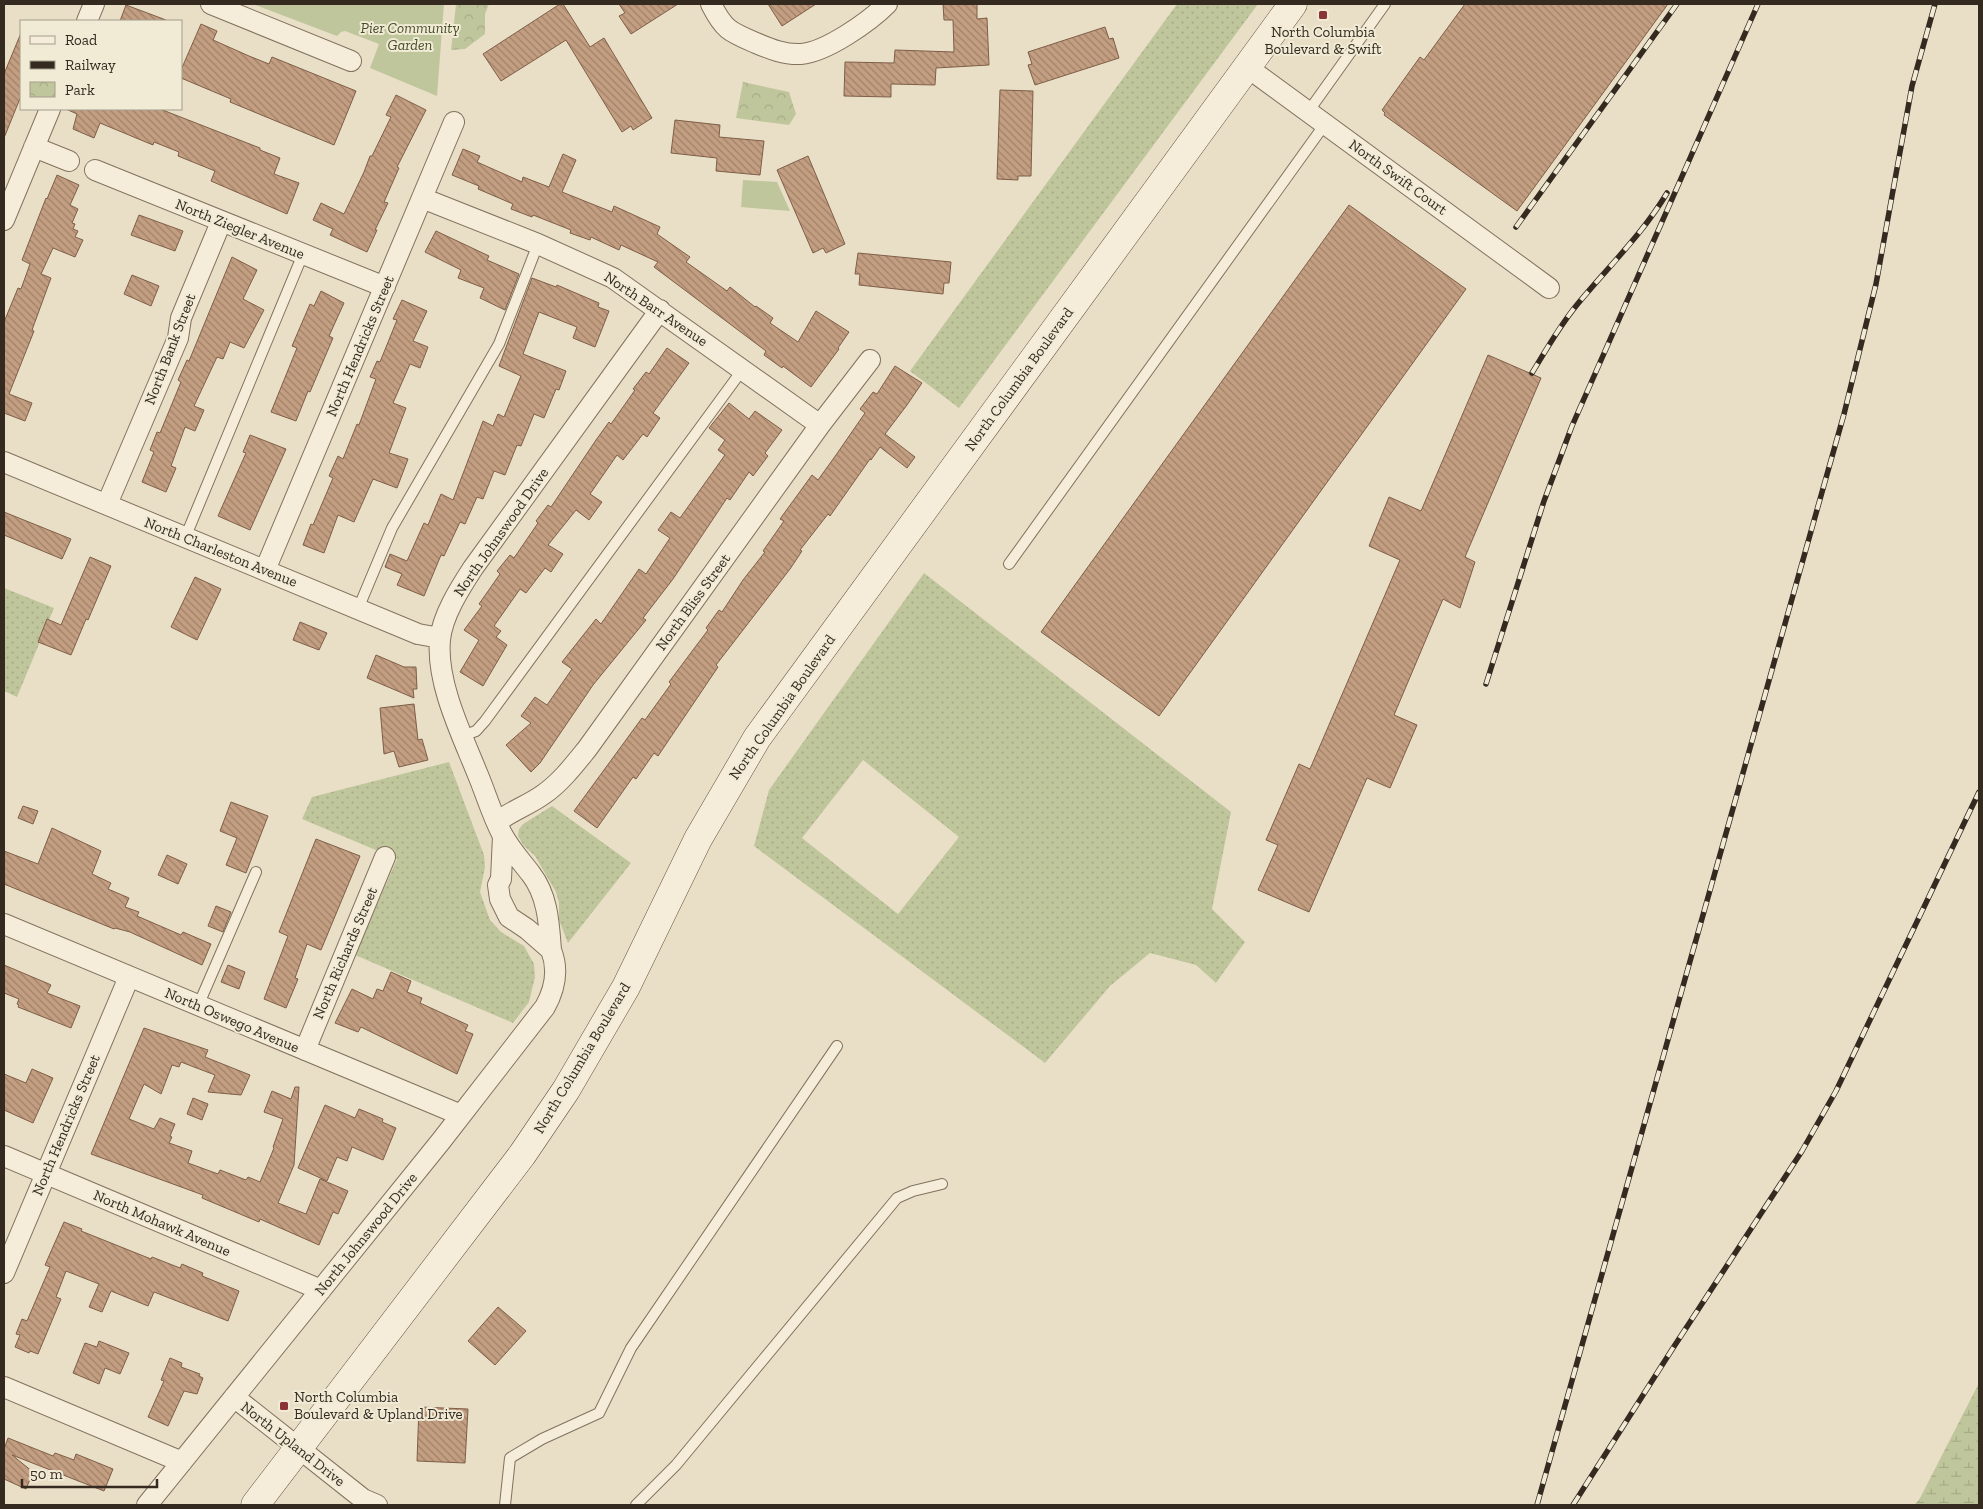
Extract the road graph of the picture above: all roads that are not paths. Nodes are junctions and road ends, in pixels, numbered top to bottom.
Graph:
1 (94, 4) edge
2 (211, 4) edge
3 (711, 4) edge
4 (886, 4) edge
5 (1293, 4) edge
6 (1385, 4) edge
7 (87, 20) edge
8 (351, 61) dead end
9 (1247, 67) junction
10 (50, 110) edge
11 (1308, 112) junction
12 (454, 122) dead end
13 (1325, 124) junction
14 (34, 147) junction
15 (69, 161) dead end
16 (95, 170) dead end
17 (422, 198) junction
18 (4, 220) edge
19 (221, 222) junction
20 (538, 244) junction
21 (303, 254) junction
22 (385, 287) junction
23 (1549, 288) dead end
24 (660, 310) junction
25 (870, 360) dead end
26 (743, 369) junction
27 (820, 424) junction
28 (4, 462) edge
29 (107, 504) junction
30 (185, 538) junction
31 (1009, 564) dead end
32 (266, 570) junction
33 (358, 609) junction
34 (440, 638) junction
35 (462, 736) junction
36 (500, 829) junction
37 (385, 857) dead end
38 (527, 870) junction
39 (256, 872) dead end
40 (501, 879) junction
41 (546, 912) junction
42 (4, 924) edge
43 (522, 926) junction
44 (551, 950) junction
45 (129, 977) junction
46 (198, 1006) junction
47 (837, 1046) dead end
48 (305, 1050) junction
49 (461, 1115) junction
50 (4, 1156) edge
51 (45, 1174) junction
52 (942, 1184) dead end
53 (4, 1274) edge
54 (321, 1290) junction
55 (4, 1386) edge
56 (234, 1397) junction
57 (298, 1448) junction
58 (182, 1462) junction
59 (147, 1505) edge
60 (255, 1505) edge
61 (377, 1505) edge
62 (505, 1505) edge
63 (636, 1505) edge

1 - 7 street
2 - 8 street
3 - 4 street
5 - 9 main road, North Columbia Boulevard
6 - 11 lane
9 - 11 street, North Swift Court
9 - 57 main road, North Columbia Boulevard
10 - 14 street
11 - 13 street, North Swift Court
12 - 17 street, North Hendricks Street
13 - 23 street, North Swift Court
13 - 31 lane
14 - 15 street
14 - 18 street
16 - 19 street, North Ziegler Avenue
17 - 20 street, North Barr Avenue
17 - 22 street, North Hendricks Street
19 - 21 street, North Ziegler Avenue
19 - 29 street, North Bank Street
20 - 24 street, North Barr Avenue
20 - 33 lane
21 - 22 street, North Ziegler Avenue
21 - 30 lane
22 - 32 street, North Hendricks Street
24 - 26 street, North Barr Avenue
24 - 34 street, North Johnswood Drive
25 - 27 street, North Bliss Street
26 - 27 street, North Barr Avenue
26 - 35 lane
27 - 36 street, North Bliss Street
28 - 29 street, North Charleston Avenue
29 - 30 street, North Charleston Avenue
30 - 32 street, North Charleston Avenue
32 - 33 street, North Charleston Avenue
33 - 34 street, North Charleston Avenue
34 - 35 street, North Johnswood Drive
35 - 36 street, North Johnswood Drive
36 - 38 street, North Johnswood Drive
36 - 40 street, North Johnswood Drive
37 - 48 street, North Richards Street
38 - 40 street
38 - 41 street, North Johnswood Drive
39 - 46 lane
40 - 43 street, North Johnswood Drive
41 - 43 street
41 - 44 street, North Johnswood Drive
42 - 45 street, North Oswego Avenue
43 - 44 street, North Johnswood Drive
44 - 49 street, North Johnswood Drive
45 - 46 street, North Oswego Avenue
45 - 51 street, North Hendricks Street
46 - 48 street, North Oswego Avenue
47 - 62 lane
48 - 49 street, North Oswego Avenue
49 - 54 street, North Johnswood Drive
50 - 51 street, North Mohawk Avenue
51 - 53 street, North Hendricks Street
51 - 54 street, North Mohawk Avenue
52 - 63 lane
54 - 56 street, North Johnswood Drive
55 - 58 street
56 - 57 street, North Upland Drive
56 - 58 street, North Johnswood Drive
57 - 60 main road, North Columbia Boulevard
57 - 61 street, North Upland Drive
58 - 59 street, North Johnswood Drive

